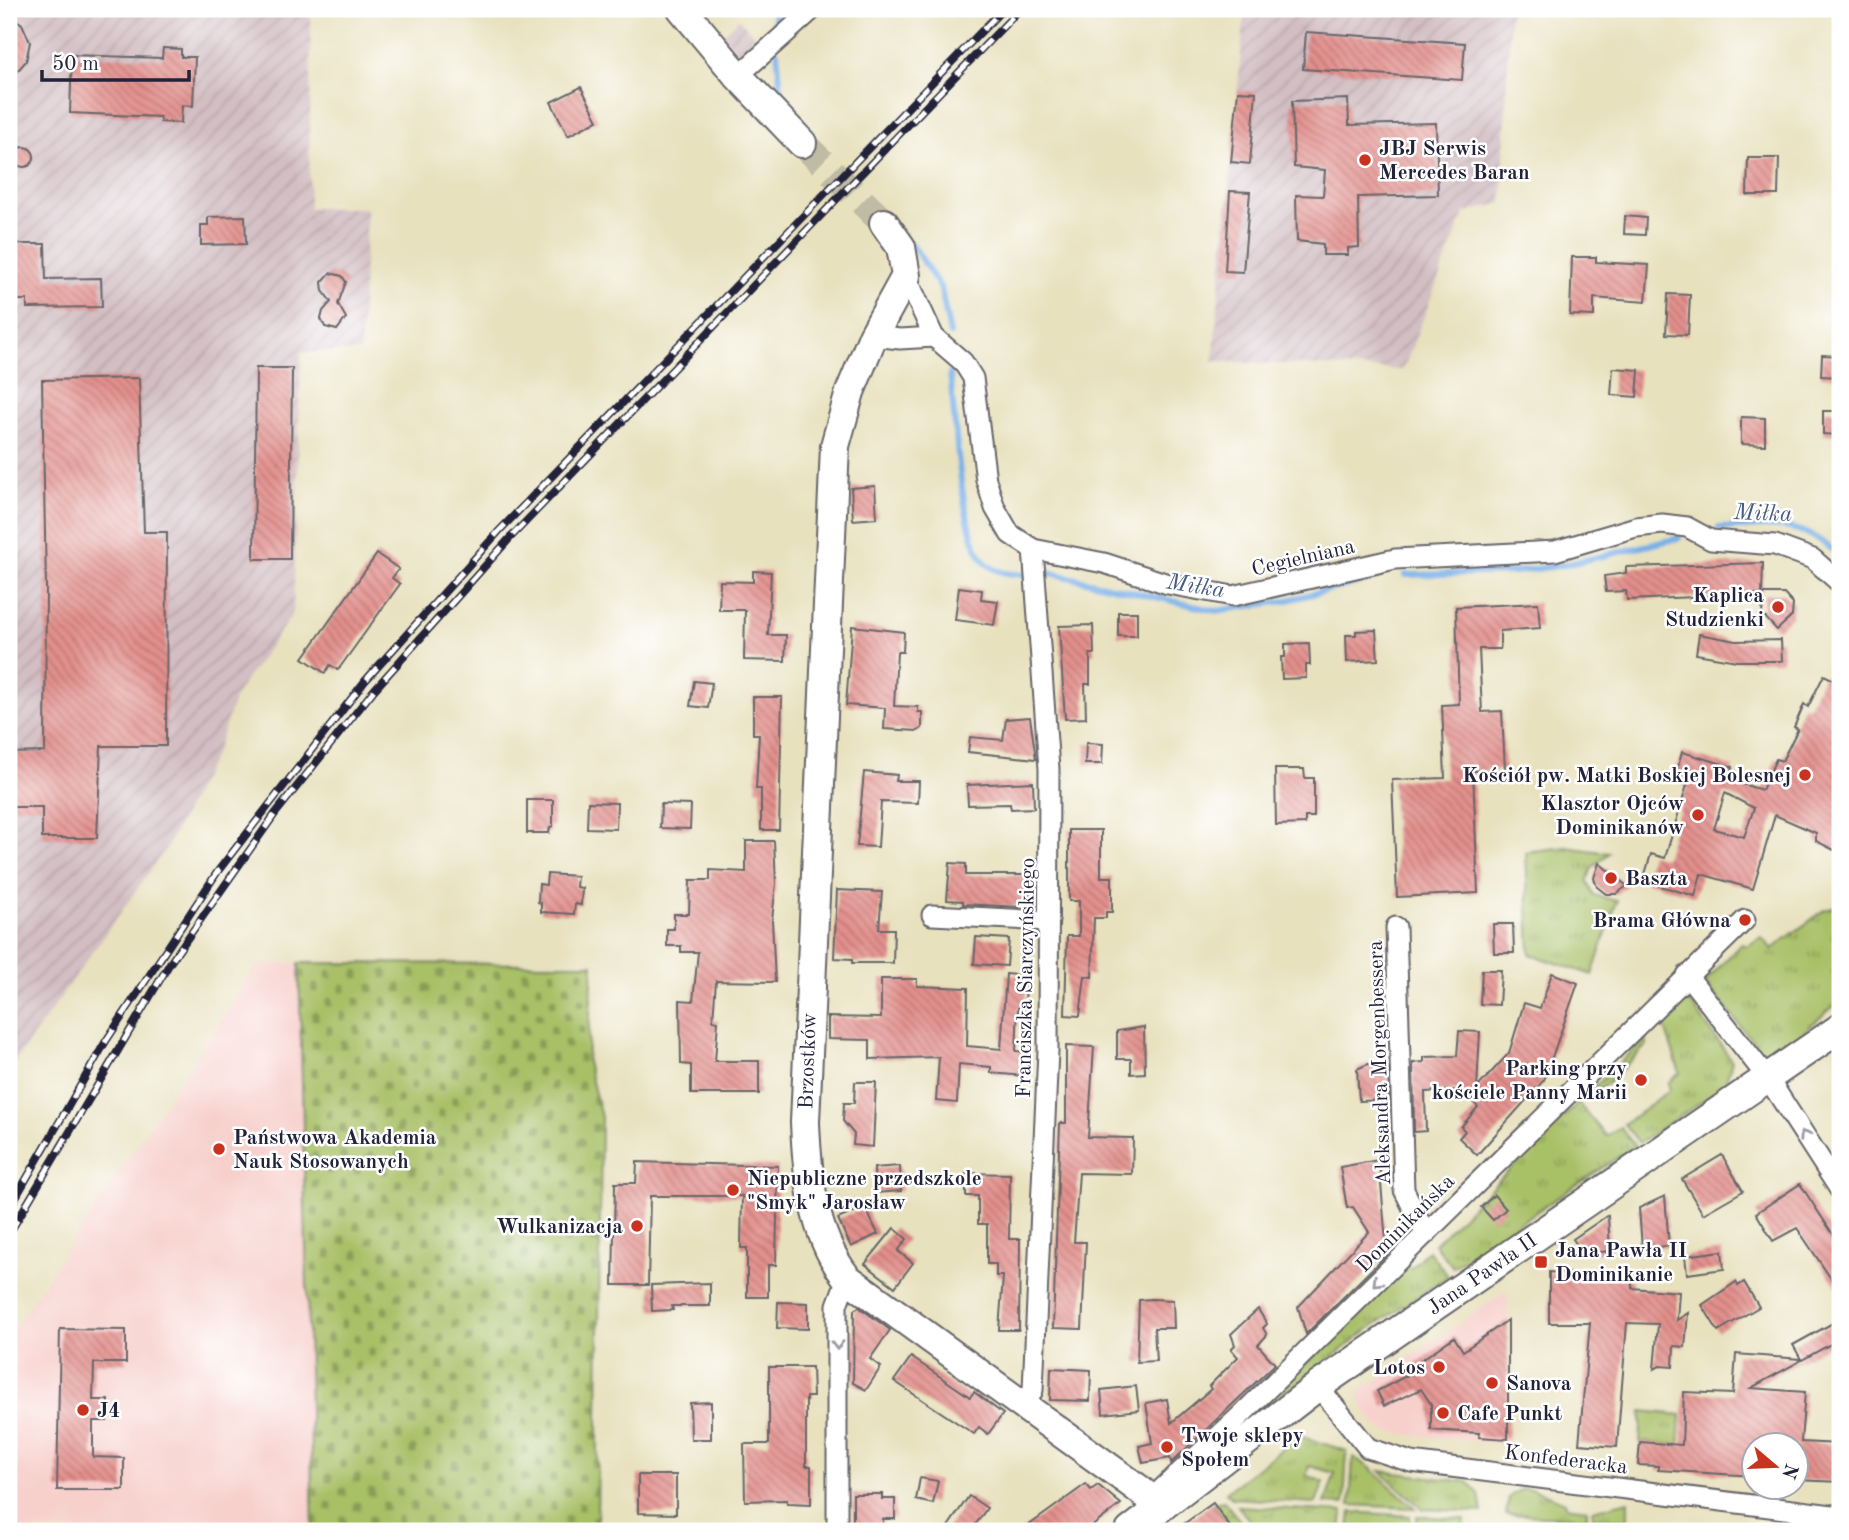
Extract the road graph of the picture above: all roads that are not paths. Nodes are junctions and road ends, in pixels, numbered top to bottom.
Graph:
1 (682, 9) edge
2 (813, 9) edge
3 (738, 76) junction
4 (802, 143) tunnel mouth
5 (884, 223) tunnel mouth
6 (906, 276) junction
7 (873, 336) junction
8 (934, 337) junction
9 (1033, 549) junction
10 (1840, 583) edge
11 (932, 915) dead end
12 (1745, 920) dead end
13 (1049, 921) junction
14 (1396, 927) dead end
15 (1687, 975) junction
16 (1840, 1028) edge
17 (1769, 1080) junction
18 (1840, 1190) edge
19 (1426, 1234) junction
20 (846, 1278) junction
21 (1318, 1386) junction
22 (1025, 1406) junction
23 (1154, 1505) junction
24 (1840, 1516) edge
25 (837, 1531) edge
26 (1130, 1531) edge

1 - 3 street
2 - 3 street
3 - 4 street
5 - 6 street
6 - 7 street, Brzostków
6 - 8 street, Cegielniana
7 - 8 street
7 - 20 street, Brzostków
8 - 9 street, Cegielniana
9 - 10 street, Cegielniana
9 - 13 street, Franciszka Siarczyńskiego
11 - 13 street
12 - 15 street, Dominikańska
13 - 22 street, Franciszka Siarczyńskiego
14 - 19 street, Aleksandra Morgenbessera
15 - 17 street
15 - 19 street, Dominikańska
16 - 17 street, Jana Pawła II
18 -> 17 street
17 - 21 street, Jana Pawła II
19 -> 23 street, Dominikańska
20 - 22 street, Brzostków
20 -> 25 street
21 - 23 street, Jana Pawła II
21 - 24 street, Konfederacka
22 - 23 street, Brzostków
23 - 26 street, Jana Pawła II

